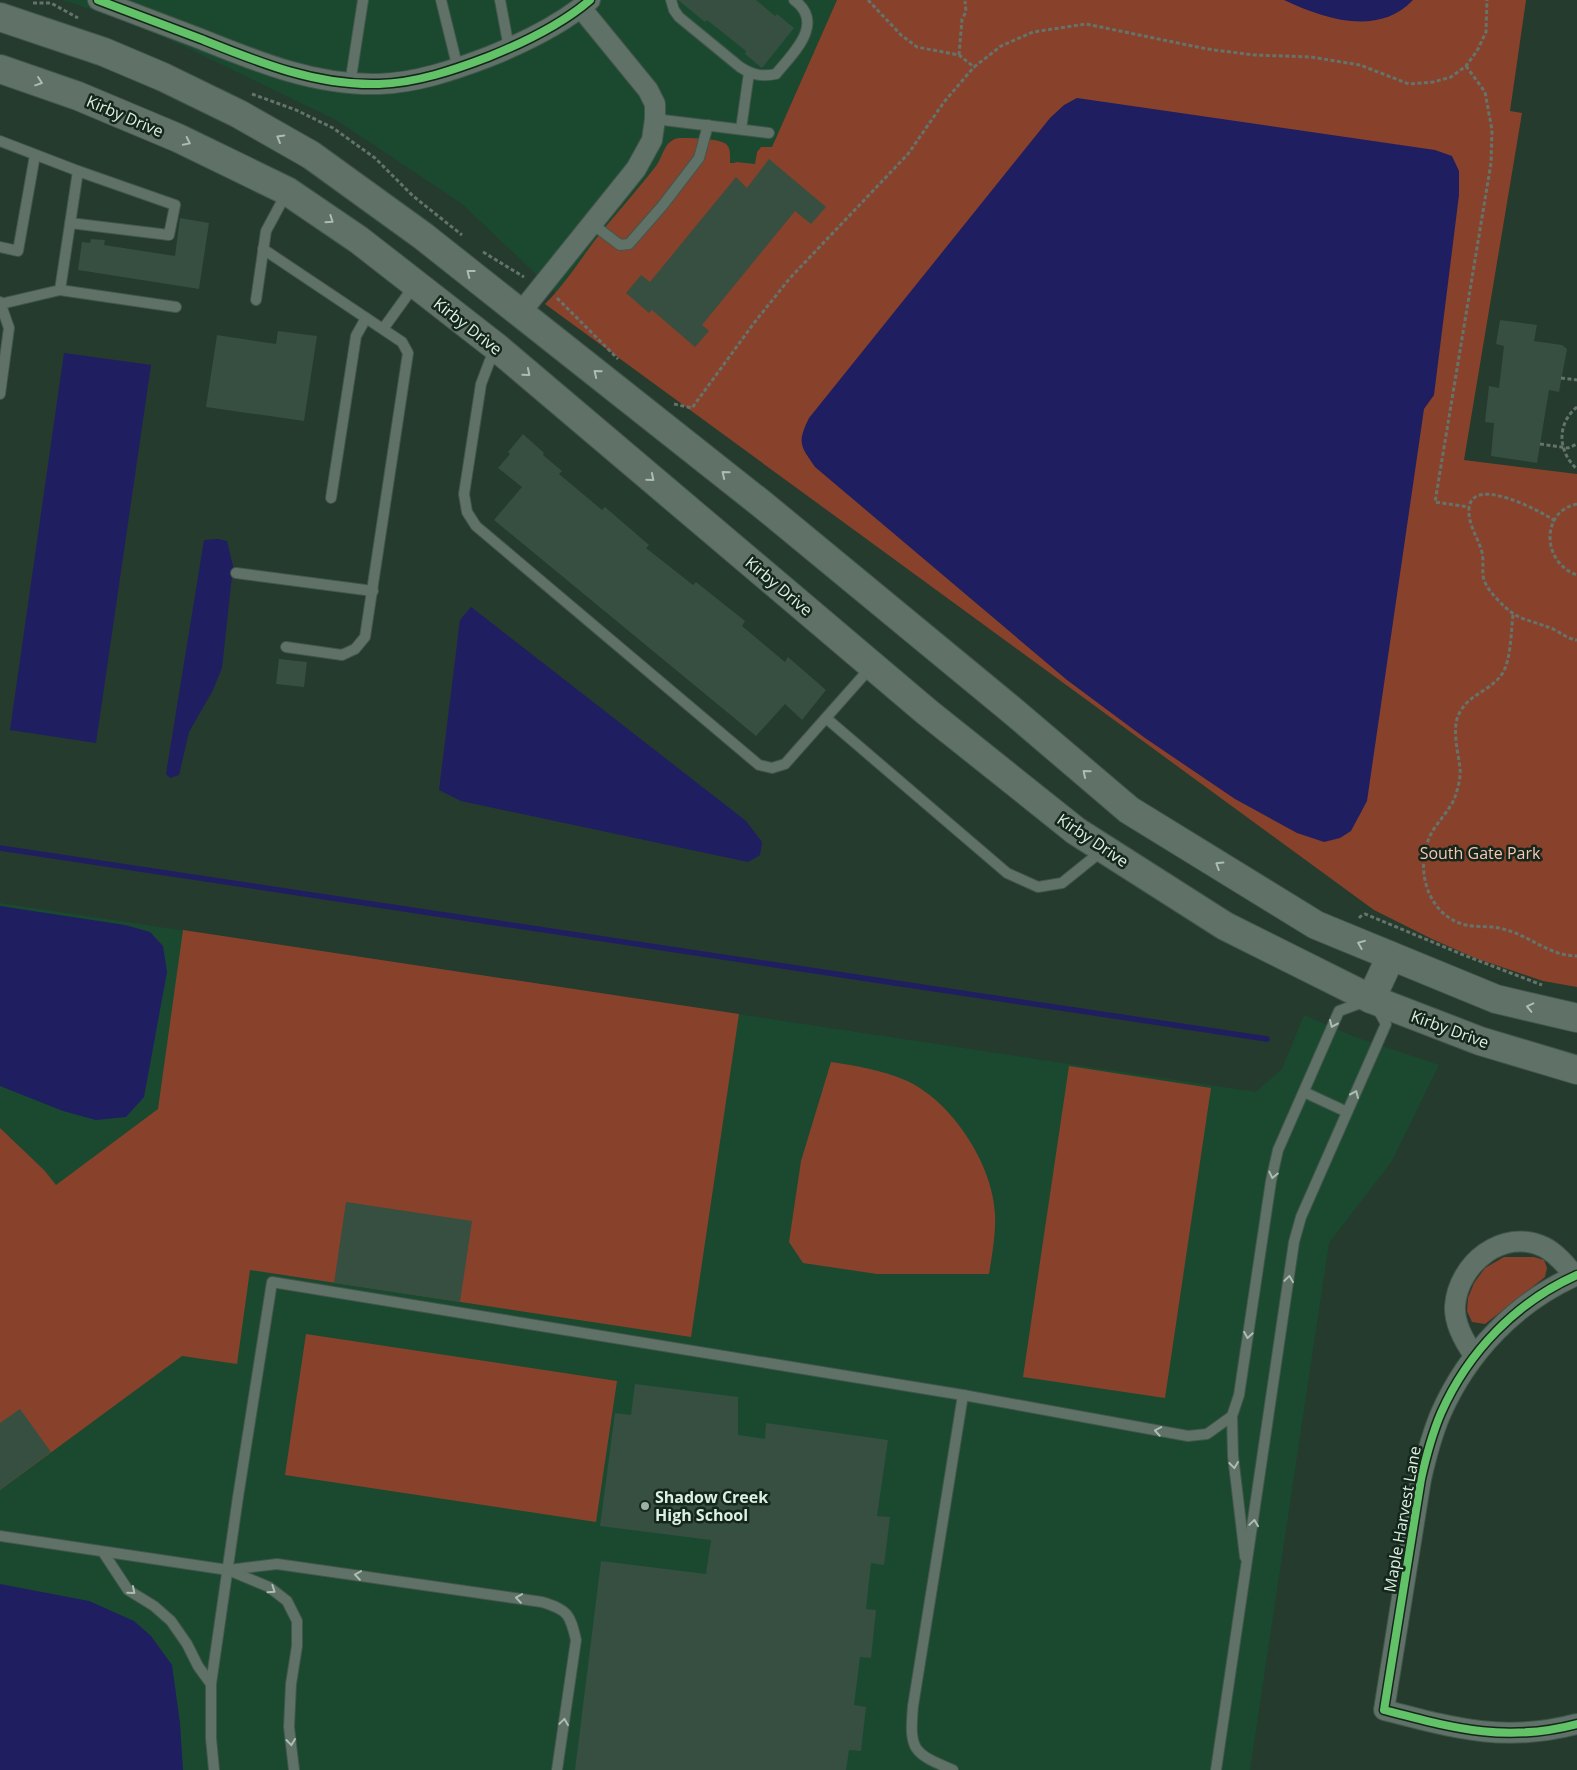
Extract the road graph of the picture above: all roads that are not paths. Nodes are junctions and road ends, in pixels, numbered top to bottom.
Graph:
1 (98, 0) edge
2 (363, 0) edge
3 (441, 0) edge
4 (500, 0) edge
5 (671, 0) edge
6 (794, 0) edge
7 (586, 4) edge
8 (0, 17) edge
9 (510, 48) junction
10 (0, 68) edge
11 (458, 68) junction
12 (748, 72) junction
13 (350, 84) junction
14 (655, 119) junction
15 (708, 125) junction
16 (741, 129) junction
17 (769, 133) dead end
18 (0, 141) edge
19 (35, 155) junction
20 (310, 156) junction
21 (78, 171) junction
22 (287, 191) junction
23 (70, 223) junction
24 (592, 223) junction
25 (0, 248) edge
26 (263, 249) junction
27 (416, 284) junction
28 (60, 290) junction
29 (256, 300) dead end
30 (1, 303) edge
31 (176, 308) dead end
32 (521, 312) junction
33 (366, 318) junction
34 (383, 330) junction
35 (495, 346) junction
36 (0, 394) edge
37 (331, 498) dead end
38 (236, 573) dead end
39 (373, 591) junction
40 (286, 648) dead end
41 (873, 665) junction
42 (826, 718) junction
43 (1104, 849) junction
44 (1391, 956) junction
45 (1371, 999) junction
46 (1577, 1018) edge
47 (1577, 1070) edge
48 (1304, 1092) junction
49 (1347, 1112) junction
50 (1576, 1275) edge
51 (1474, 1356) junction
52 (963, 1395) junction
53 (1232, 1416) junction
54 (0, 1536) edge
55 (102, 1552) junction
56 (228, 1570) junction
57 (1247, 1571) junction
58 (211, 1684) junction
59 (1577, 1724) edge
60 (214, 1770) edge
61 (294, 1770) edge
62 (557, 1770) edge
63 (954, 1770) edge
64 (1216, 1770) edge

1 - 13 street
2 - 13 lane
3 - 11 lane
4 - 9 lane
5 - 12 lane
6 - 12 lane
7 - 9 street
7 - 14 street
20 -> 8 main road
9 - 11 street
10 -> 22 main road, Kirby Drive
11 - 13 street
12 - 16 lane
14 - 15 lane
14 - 24 street
15 - 16 lane
15 - 24 lane
16 - 17 lane
18 - 19 lane
19 - 21 lane
19 - 25 lane
20 - 22 main road
32 -> 20 main road
21 - 23 lane
21 - 23 lane
22 - 26 lane
22 -> 27 main road, Kirby Drive
23 - 28 lane
24 - 32 street
26 - 29 lane
26 - 33 lane
27 - 34 lane
27 - 35 main road, Kirby Drive
28 - 30 lane
28 - 31 lane
30 - 36 lane
32 - 35 main road
44 -> 32 main road
33 - 34 lane
33 - 37 lane
34 - 39 lane
35 -> 41 main road, Kirby Drive
35 - 42 lane
38 - 39 lane
39 - 40 lane
41 - 42 lane
41 - 43 main road, Kirby Drive
42 - 43 lane
43 - 45 main road, Kirby Drive
44 - 45 main road
46 -> 44 main road
45 - 47 main road, Kirby Drive
45 -> 48 lane
49 -> 45 lane
48 - 49 lane
48 -> 53 lane
57 -> 49 lane
50 - 51 street, Maple Harvest Lane
50 - 51 street
51 - 59 street, Maple Harvest Lane
53 -> 52 lane
52 - 56 lane
52 - 63 lane
53 -> 57 lane
54 - 55 lane
55 - 56 lane
55 -> 58 lane
56 - 58 lane
56 -> 61 lane
62 -> 56 lane
57 - 64 lane
58 - 60 lane

